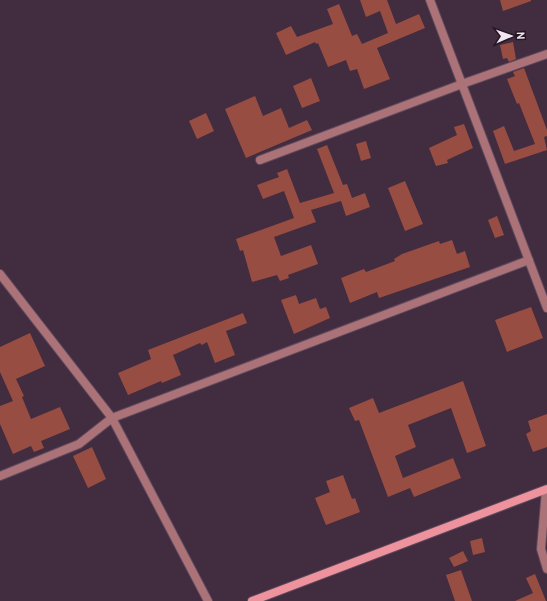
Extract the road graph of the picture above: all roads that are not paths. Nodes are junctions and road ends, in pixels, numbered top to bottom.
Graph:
1 (430, 0) edge
2 (547, 54) edge
3 (462, 84) junction
4 (260, 160) dead end
5 (529, 260) junction
6 (0, 274) edge
7 (547, 308) edge
8 (112, 418) junction
9 (0, 476) edge
10 (547, 489) edge
11 (547, 569) edge
12 (208, 601) edge
13 (252, 601) edge

1 - 3 street
2 - 3 street
3 - 4 street
3 - 5 street
5 - 7 street
5 - 8 street
6 - 8 street
8 - 9 street
8 - 12 street
10 - 11 street
10 - 13 street

